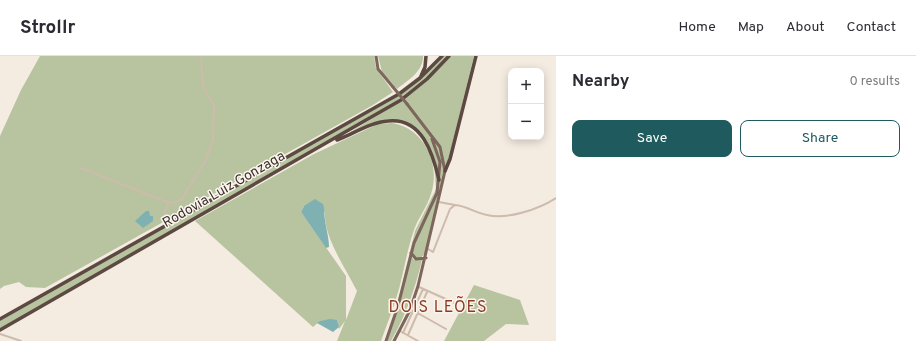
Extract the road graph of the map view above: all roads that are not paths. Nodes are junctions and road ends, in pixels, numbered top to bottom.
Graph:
1 (376, 56) edge
2 (426, 56) edge
3 (442, 56) edge
4 (449, 56) edge
5 (476, 56) edge
6 (201, 58) dead end
7 (420, 78) junction
8 (431, 136) junction
9 (323, 146) junction
10 (81, 168) dead end
11 (445, 172) junction
12 (439, 180) junction
13 (556, 198) edge
14 (167, 202) junction
15 (439, 202) junction
16 (455, 205) junction
17 (168, 224) junction
18 (428, 249) junction
19 (411, 253) junction
20 (426, 258) junction
21 (418, 286) junction
22 (422, 289) junction
23 (428, 292) junction
24 (457, 304) dead end
25 (412, 310) junction
26 (418, 313) junction
27 (0, 319) edge
28 (446, 329) dead end
29 (0, 330) edge
30 (401, 332) junction
31 (0, 334) edge
32 (408, 335) junction
33 (21, 341) edge
34 (386, 341) edge
35 (394, 341) edge
36 (418, 341) edge

1 - 8 main road, bridge
2 - 7 highway
3 - 7 highway, Rodovia Luiz Gonzaga
4 - 9 highway, Rodovia Luiz Gonzaga
5 - 11 highway
6 - 14 street
7 - 17 highway, Rodovia Luiz Gonzaga
8 - 11 main road
8 - 12 main road
9 - 12 highway
9 - 29 highway, Rodovia Luiz Gonzaga
10 - 14 street
11 - 15 main road
12 - 19 main road
13 - 16 street
14 - 17 street
15 - 16 street
15 - 18 main road
16 - 18 street
17 - 27 highway, Rodovia Luiz Gonzaga
18 - 20 main road
19 - 20 main road
19 - 34 main road
20 - 21 main road
21 - 22 street
21 - 25 main road
22 - 23 street
22 - 25 street
23 - 24 street
23 - 26 street
25 - 26 street
25 - 30 main road
26 - 28 street
26 - 32 street
30 - 32 street
30 - 35 main road
31 - 33 street
32 - 36 street

